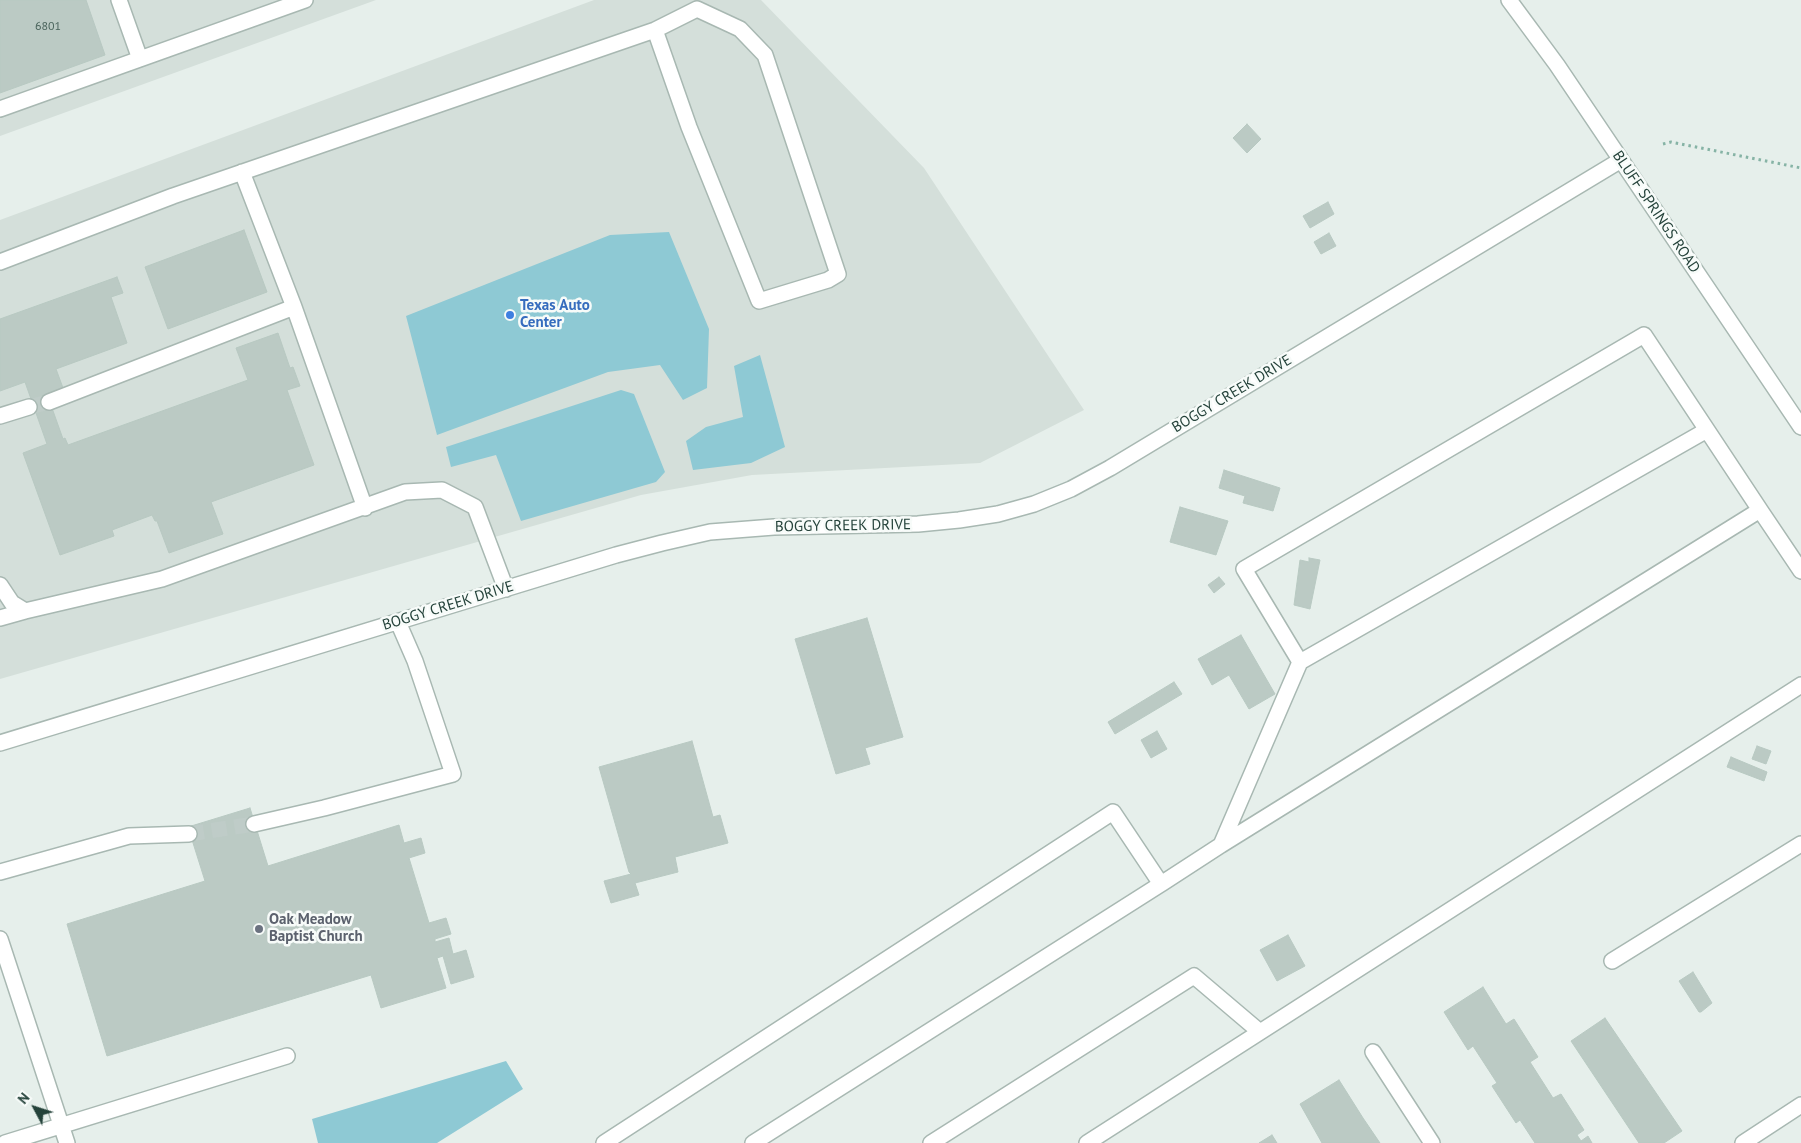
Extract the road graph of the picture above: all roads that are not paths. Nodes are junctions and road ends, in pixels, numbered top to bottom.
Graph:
1 (119, 0) edge
2 (305, 0) edge
3 (1509, 0) edge
4 (655, 30) junction
5 (140, 59) junction
6 (0, 110) edge
7 (1621, 160) junction
8 (242, 172) junction
9 (0, 262) edge
10 (294, 307) junction
11 (49, 402) tunnel mouth
12 (29, 407) tunnel mouth
13 (0, 416) edge
14 (1801, 427) edge
15 (1707, 430) junction
16 (365, 508) junction
17 (1760, 510) junction
18 (1801, 571) edge
19 (0, 585) edge
20 (506, 589) junction
21 (25, 611) junction
22 (0, 618) edge
23 (398, 622) junction
24 (1300, 662) junction
25 (1801, 685) edge
26 (0, 743) edge
27 (254, 824) tunnel mouth
28 (190, 834) tunnel mouth
29 (1801, 844) edge
30 (1220, 845) junction
31 (0, 872) edge
32 (1162, 884) junction
33 (0, 939) edge
34 (1612, 961) dead end
35 (1260, 1032) junction
36 (1373, 1052) dead end
37 (287, 1056) dead end
38 (1801, 1105) edge
39 (61, 1128) junction
40 (5, 1143) edge
41 (67, 1143) edge
42 (604, 1143) edge
43 (753, 1143) edge
44 (930, 1143) edge
45 (1087, 1143) edge
46 (1432, 1143) edge
47 (1742, 1143) edge

1 - 5 street
2 - 5 street
3 - 7 street, BLUFF SPRINGS ROAD
4 - 4 street
4 - 8 street
5 - 6 street
7 - 14 street, BLUFF SPRINGS ROAD
7 - 20 street, BOGGY CREEK DRIVE
8 - 9 street
8 - 10 street
10 - 11 street
10 - 16 street
12 - 13 street
15 - 17 street
15 - 24 street
15 - 24 street
16 - 20 street
16 - 21 street
17 - 18 street
17 - 30 street
19 - 21 street
20 - 23 street, BOGGY CREEK DRIVE
21 - 22 street
23 - 26 street, BOGGY CREEK DRIVE
23 - 27 street
24 - 30 street
25 - 35 street
28 - 31 street
29 - 34 street
30 - 32 street
32 - 42 street
32 - 43 street
33 - 39 street
35 - 44 street
35 - 45 street
36 - 46 street
37 - 39 street
38 - 47 street
39 - 40 street
39 - 41 street

